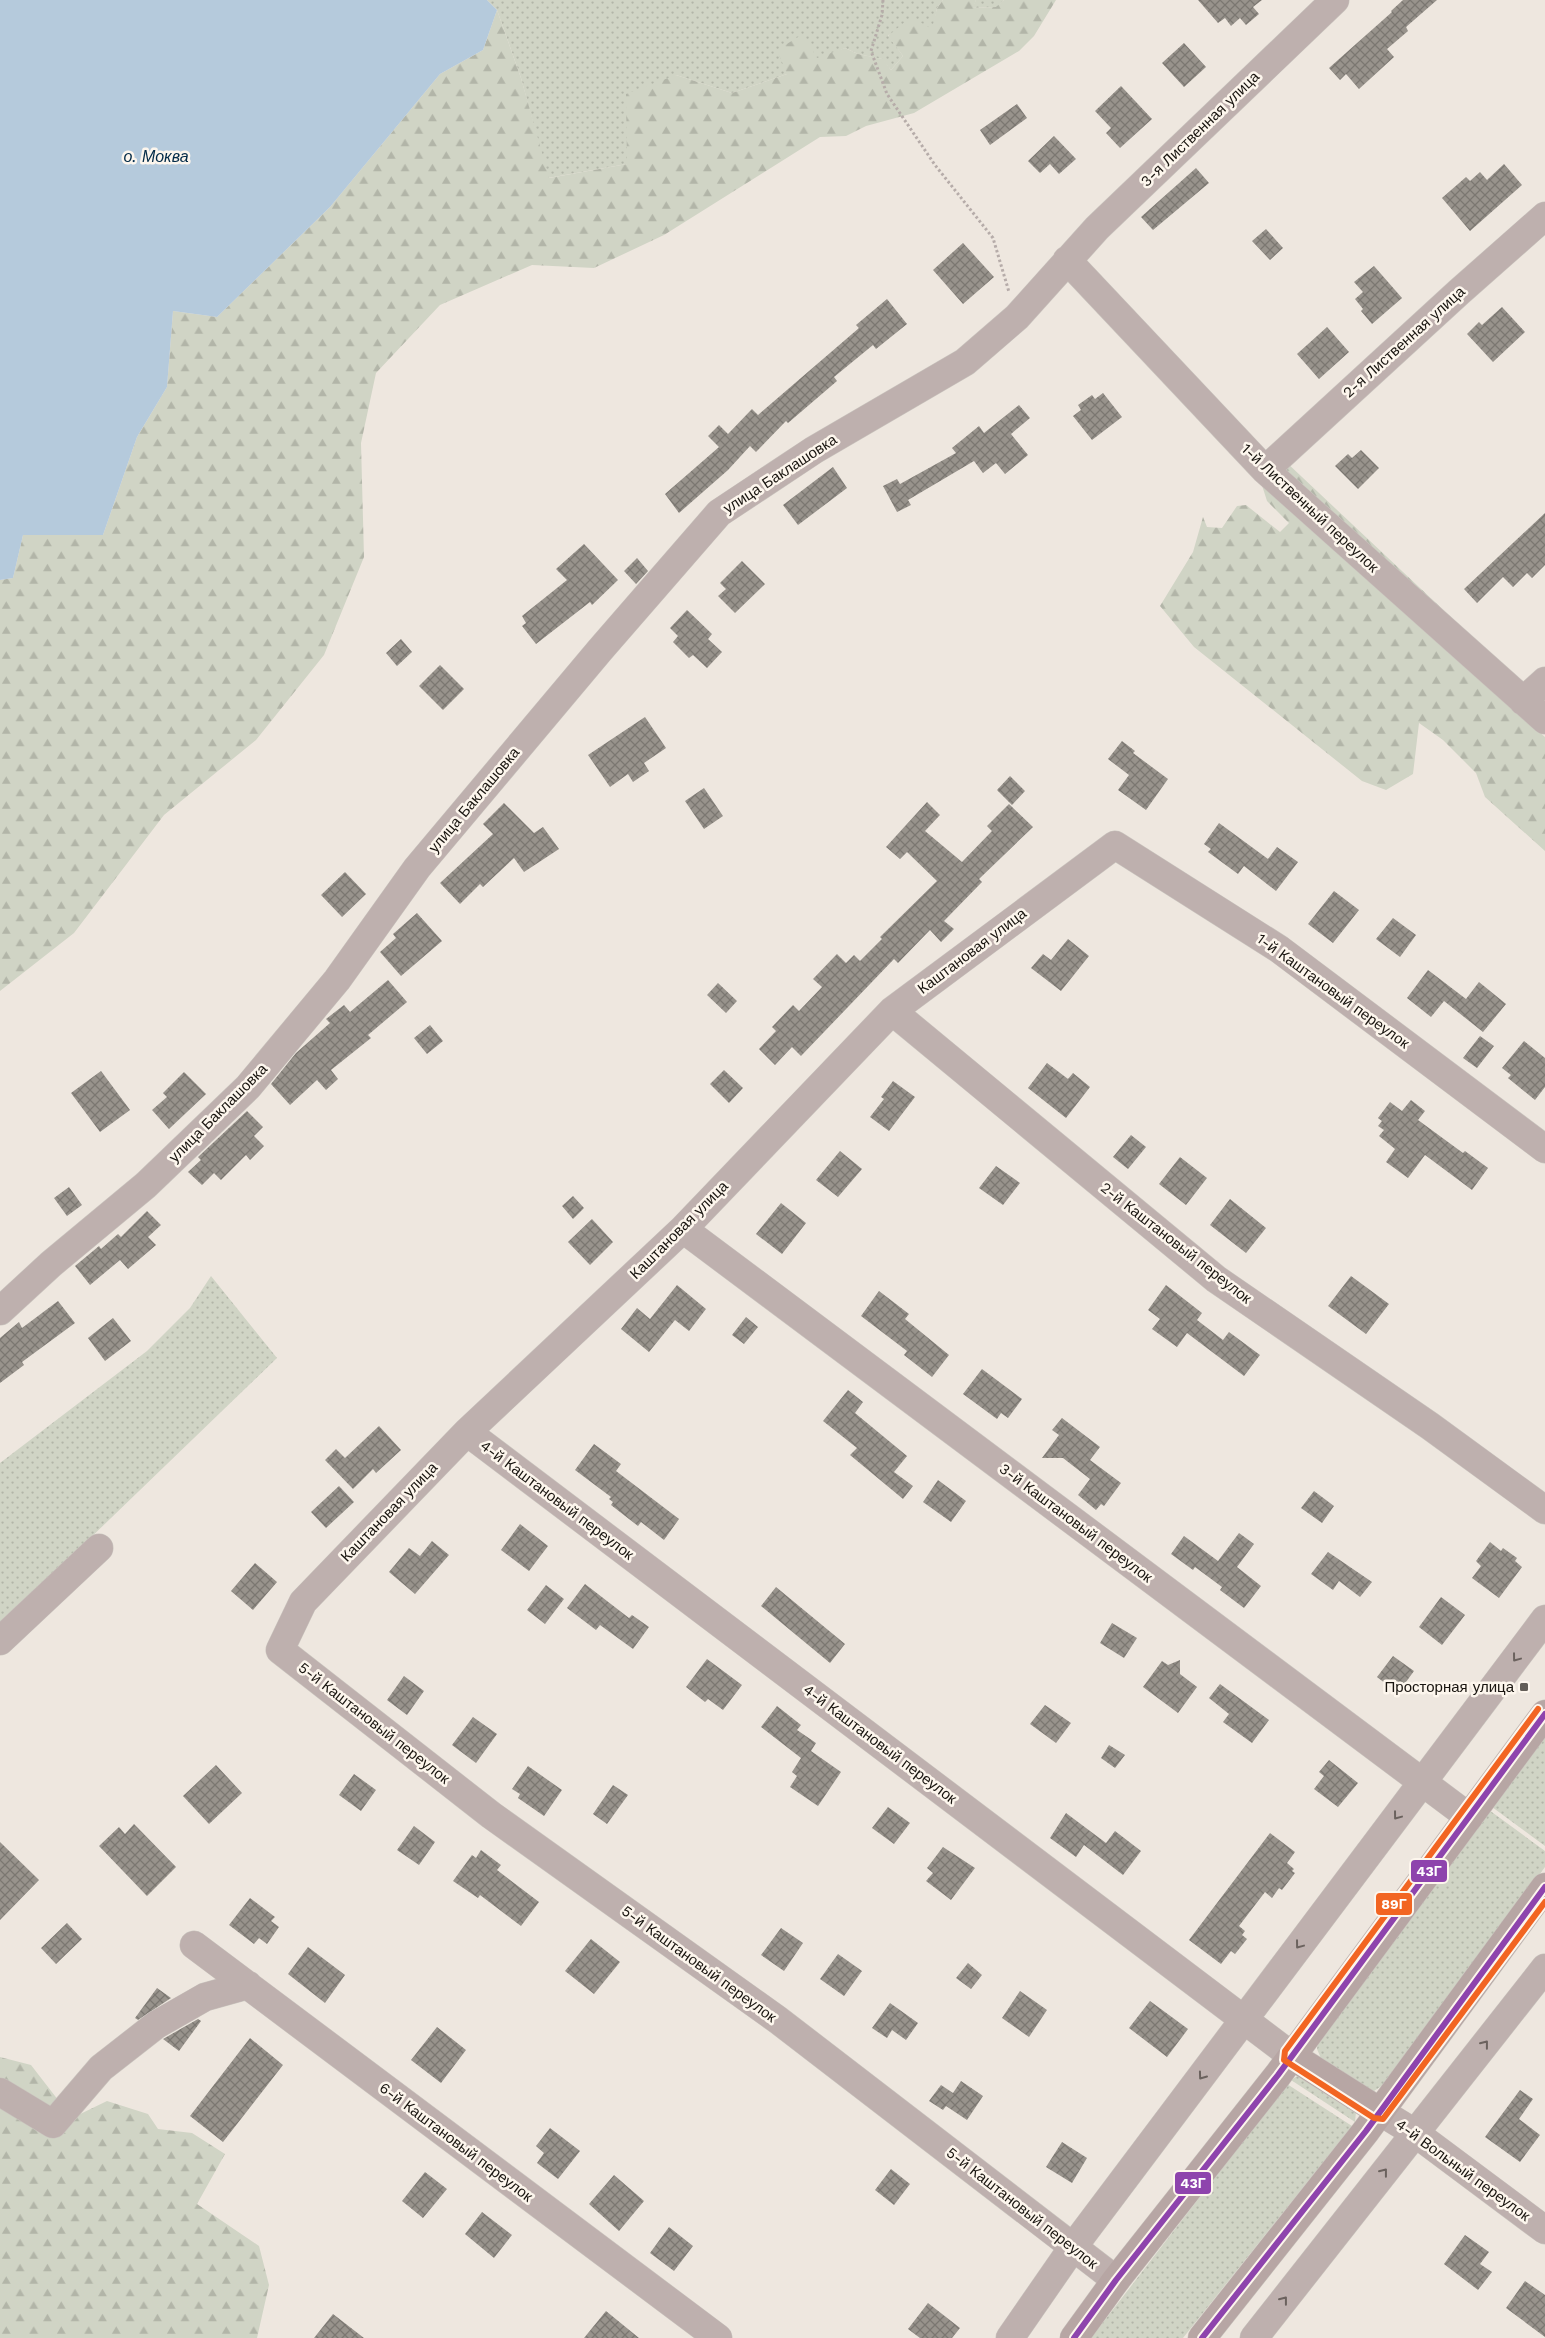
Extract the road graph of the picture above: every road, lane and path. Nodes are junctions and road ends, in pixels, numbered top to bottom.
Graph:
1 (884, 0) edge
2 (1336, 0) edge
3 (1545, 216) edge
4 (1067, 260) junction
5 (1017, 317) junction
6 (1265, 470) junction
7 (1545, 681) edge
8 (1523, 701) junction
9 (1545, 720) edge
10 (1115, 844) joint
11 (892, 1011) junction
12 (1545, 1149) edge
13 (683, 1229) junction
14 (0, 1311) edge
15 (467, 1432) junction
16 (1545, 1510) edge
17 (99, 1548) dead end
18 (1545, 1619) edge
19 (0, 1642) edge
20 (280, 1650) joint
21 (1545, 1714) edge
22 (1422, 1782) junction
23 (1469, 1817) junction
24 (1545, 1887) edge
25 (194, 1945) dead end
26 (1545, 1968) edge
27 (248, 1985) junction
28 (1244, 2019) junction
29 (1292, 2056) junction
30 (0, 2092) edge
31 (1380, 2111) junction
32 (1415, 2133) junction
33 (1545, 2230) edge
34 (1073, 2247) junction
35 (1116, 2280) junction
36 (718, 2338) edge
37 (1010, 2338) edge
38 (1074, 2338) edge
39 (1202, 2338) edge
40 (1254, 2338) edge

1 - 5 path
2 - 4 street, 3-я Лиственная улица
3 - 6 street, 2-я Лиственная улица
4 - 5 street, 3-я Лиственная улица
4 - 6 street, 1-й Лиственный переулок
5 - 14 street, улица Баклашовка
6 - 8 street, 1-й Лиственный переулок
7 - 8 street
8 - 9 street, 1-й Лиственный переулок
10 - 11 street, Каштановая улица
10 - 12 street, 1-й Каштановый переулок
11 - 13 street, Каштановая улица
11 - 16 street, 2-й Каштановый переулок
13 - 15 street, Каштановая улица
13 - 22 street, 3-й Каштановый переулок
15 - 20 street, Каштановая улица
15 - 28 street, 4-й Каштановый переулок
17 - 19 street
18 -> 22 street
20 - 34 street, 5-й Каштановый переулок
21 - 23 main road
22 - 23 street, 3-й Каштановый переулок
22 -> 28 street
23 - 29 main road
24 - 31 main road
25 - 27 street, 6-й Каштановый переулок
32 -> 26 street
27 - 30 street
27 - 36 street, 6-й Каштановый переулок
28 - 29 street, 4-й Каштановый переулок
28 -> 34 street
29 - 31 main road
29 - 35 main road
31 - 32 street, 4-й Вольный переулок
31 - 39 main road
32 - 33 street, 4-й Вольный переулок
40 -> 32 street
34 - 35 street, 5-й Каштановый переулок
34 - 37 street
35 - 38 main road

